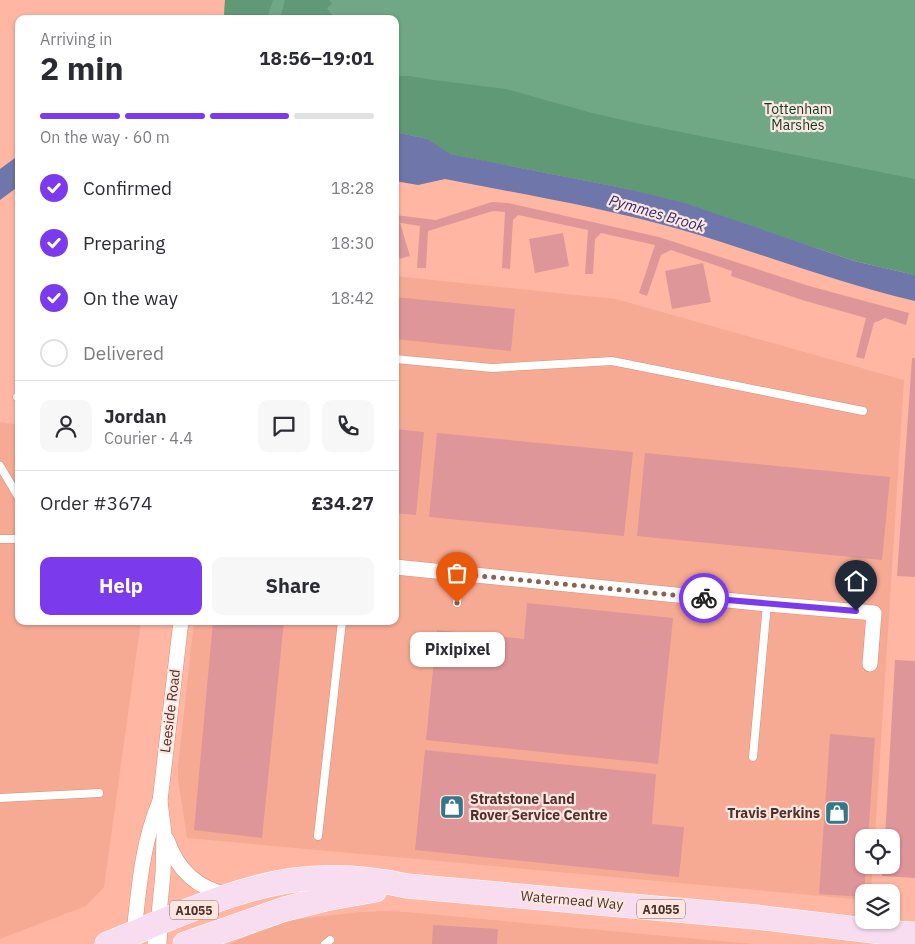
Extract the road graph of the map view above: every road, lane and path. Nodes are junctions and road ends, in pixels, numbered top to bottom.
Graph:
1 (399, 359) edge
2 (863, 411) dead end
3 (0, 466) edge
4 (15, 491) edge
5 (0, 539) edge
6 (15, 539) edge
7 (399, 567) edge
8 (460, 574) junction
9 (457, 603) dead end
10 (767, 604) junction
11 (181, 625) edge
12 (342, 625) edge
13 (870, 664) dead end
14 (753, 757) dead end
15 (99, 793) dead end
16 (0, 798) edge
17 (160, 801) junction
18 (164, 834) junction
19 (318, 836) dead end
20 (407, 886) junction
21 (230, 896) junction
22 (162, 932) edge
23 (915, 934) edge
24 (137, 940) edge
25 (107, 944) edge
26 (185, 944) edge

1 - 2 lane
3 - 4 lane
5 - 6 lane
7 - 8 street
8 - 9 lane
8 - 10 street
10 - 13 street
10 - 14 lane
11 - 17 street, Leeside Road
12 - 19 lane
15 - 16 lane
17 - 18 street, Leeside Road
17 - 24 street, Leeside Road
18 - 21 street, Leeside Road
18 - 22 street, Leeside Road
20 - 21 main road, Watermead Way / A1055
20 - 23 main road, Watermead Way / A1055
20 - 26 main road, Watermead Way / A1055
21 - 22 main road, Watermead Way / A1055
22 - 24 main road, A1055
24 - 25 main road, A1055

